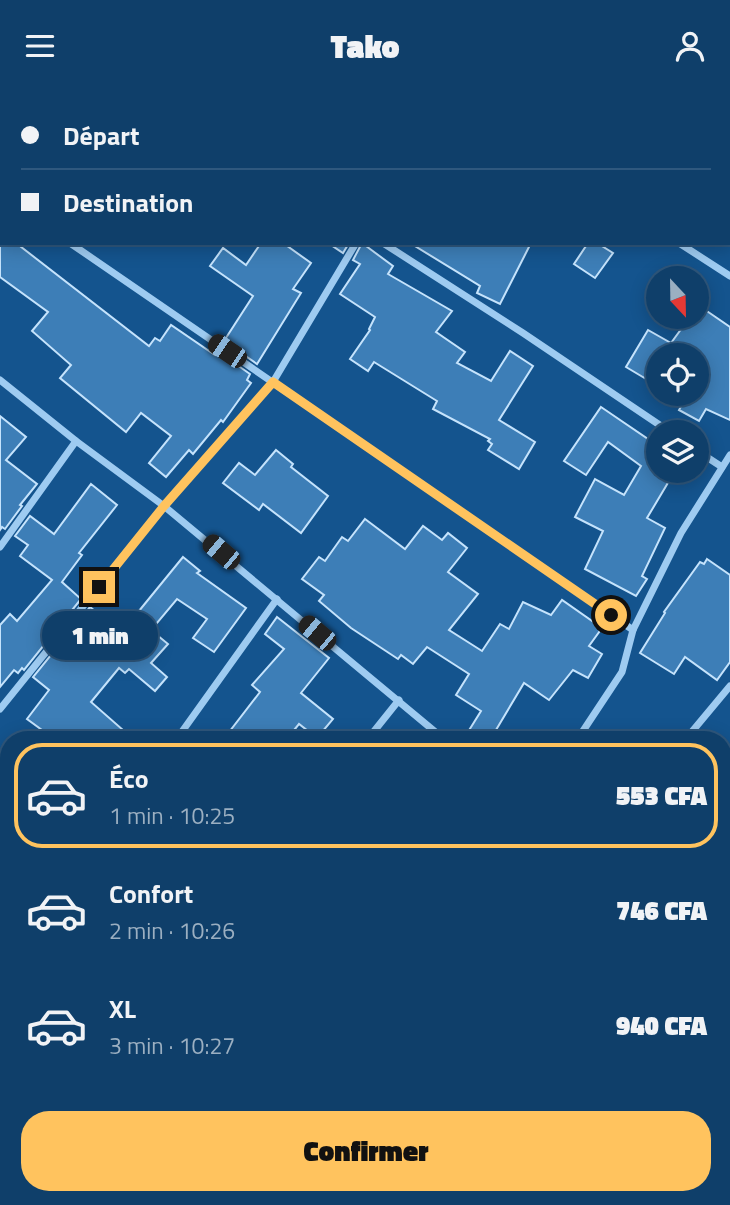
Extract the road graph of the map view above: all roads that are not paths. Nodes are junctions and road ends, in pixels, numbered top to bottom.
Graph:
1 (73, 245) edge
2 (355, 245) edge
3 (386, 245) edge
4 (682, 245) edge
5 (730, 276) edge
6 (0, 380) edge
7 (273, 382) junction
8 (652, 420) edge
9 (76, 441) junction
10 (730, 455) edge
11 (709, 458) edge
12 (722, 467) junction
13 (164, 506) junction
14 (0, 547) edge
15 (277, 599) junction
16 (633, 630) junction
17 (730, 686) edge
18 (398, 700) junction
19 (0, 709) edge
20 (182, 731) edge
21 (374, 731) edge
22 (434, 731) edge
23 (583, 731) edge
24 (692, 731) edge

1 - 7 street
2 - 7 street
3 - 8 street
4 - 5 street
6 - 9 street
7 - 13 street
7 - 16 street
9 - 13 street
9 - 14 street
10 - 12 street
11 - 12 street
12 - 16 street
13 - 15 street
13 - 19 street
15 - 18 street
15 - 20 street
16 - 23 street
17 - 24 street
18 - 21 street
18 - 22 street

